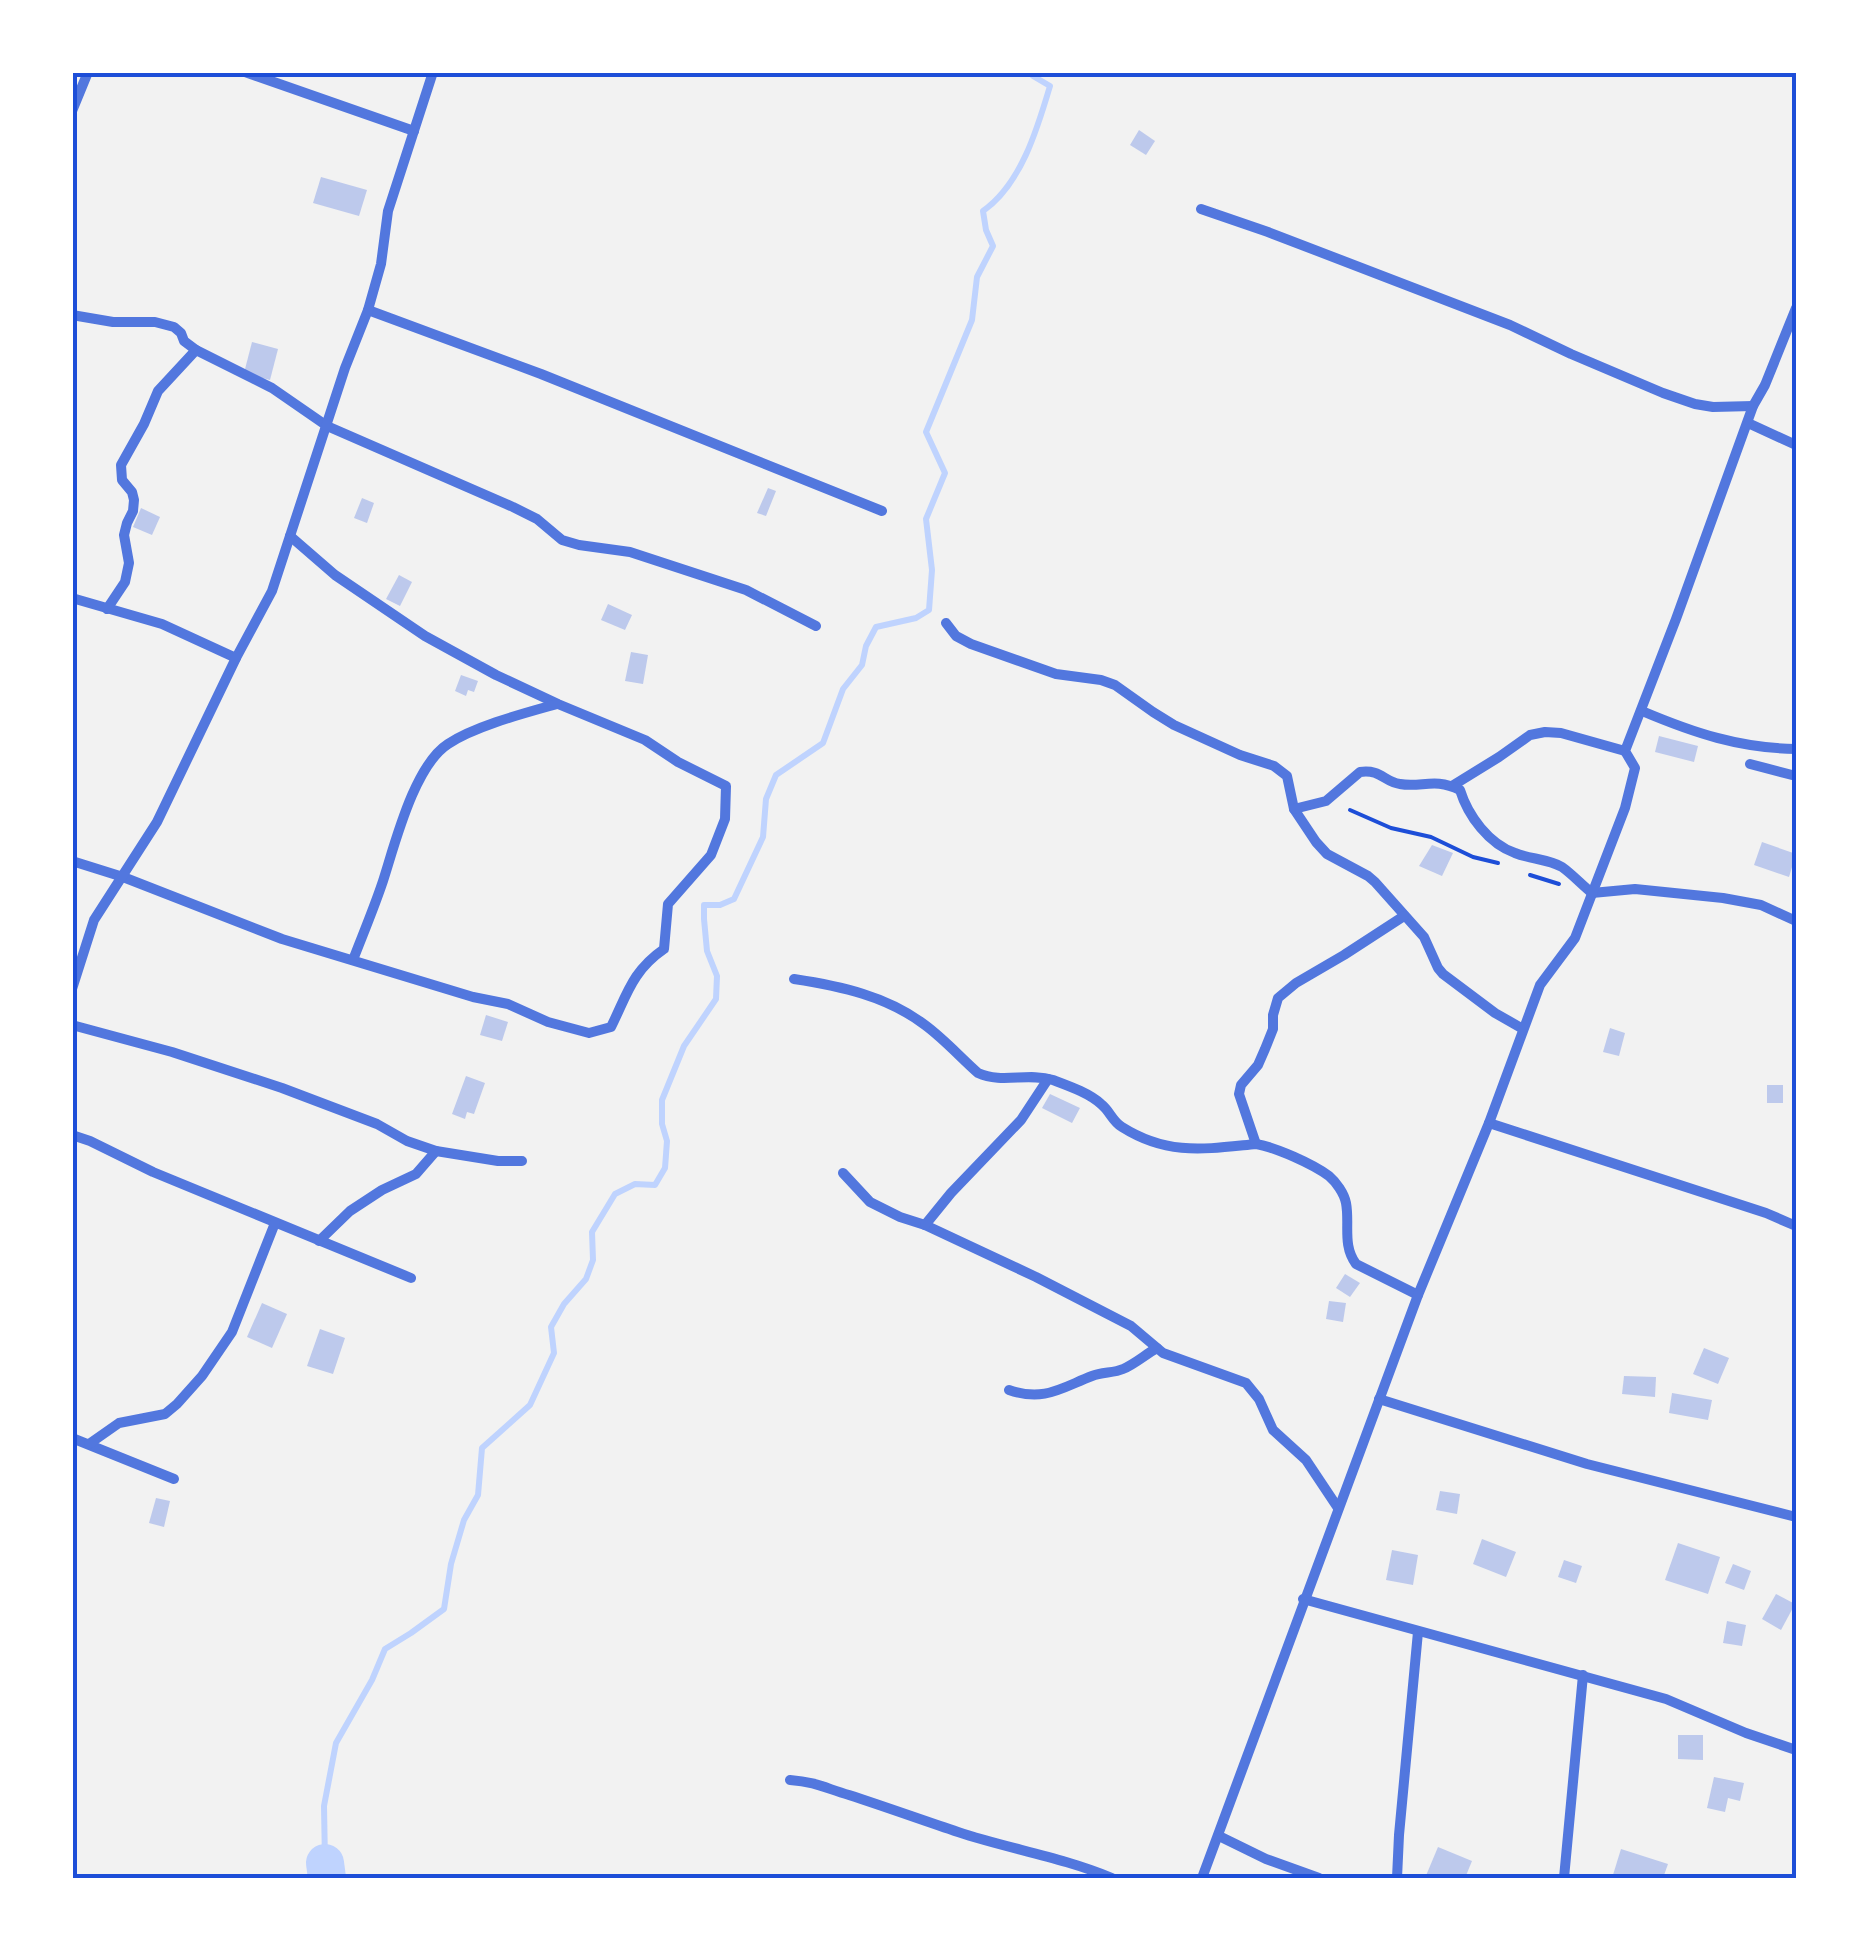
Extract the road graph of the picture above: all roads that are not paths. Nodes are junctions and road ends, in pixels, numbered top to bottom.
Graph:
1 (88, 72) edge
2 (245, 72) edge
3 (432, 72) edge
4 (72, 111) edge
5 (414, 131) junction
6 (1201, 210) dead end
7 (1796, 308) edge
8 (368, 310) junction
9 (72, 315) edge
10 (196, 350) junction
11 (1753, 406) junction
12 (1748, 423) junction
13 (327, 426) junction
14 (1796, 445) edge
15 (882, 511) dead end
16 (290, 536) junction
17 (72, 598) edge
18 (107, 609) junction
19 (946, 622) dead end
20 (816, 626) dead end
21 (236, 658) junction
22 (558, 704) junction
23 (1642, 711) junction
24 (1796, 748) edge
25 (1625, 751) junction
26 (1750, 764) dead end
27 (1796, 776) edge
28 (1452, 786) junction
29 (1294, 808) junction
30 (72, 862) edge
31 (124, 877) junction
32 (1592, 894) junction
33 (1404, 916) junction
34 (1796, 921) edge
35 (353, 960) junction
36 (794, 979) dead end
37 (72, 989) edge
38 (72, 1024) edge
39 (1523, 1029) junction
40 (1048, 1078) junction
41 (1489, 1123) junction
42 (72, 1135) edge
43 (1256, 1144) junction
44 (436, 1150) junction
45 (522, 1161) dead end
46 (843, 1174) dead end
47 (275, 1224) junction
48 (926, 1225) junction
49 (1796, 1226) edge
50 (319, 1241) junction
51 (412, 1278) dead end
52 (1418, 1295) junction
53 (1157, 1348) junction
54 (1009, 1390) dead end
55 (1379, 1398) junction
56 (72, 1438) edge
57 (89, 1444) junction
58 (174, 1480) dead end
59 (1338, 1508) junction
60 (1796, 1516) edge
61 (1304, 1600) junction
62 (1418, 1632) junction
63 (1582, 1676) junction
64 (1796, 1750) edge
65 (790, 1780) dead end
66 (1219, 1836) junction
67 (1112, 1878) edge
68 (1202, 1878) edge
69 (1319, 1878) edge
70 (1397, 1878) edge
71 (1564, 1878) edge

1 - 4 street
2 - 5 street
3 - 5 street
5 - 8 street
6 - 11 street
7 - 11 street
8 - 13 street
8 - 15 street
9 - 10 street
10 - 13 street
10 - 18 street
11 - 12 street
12 - 14 street
12 - 23 street
13 - 16 street
13 - 20 street
16 - 21 street
16 - 22 street
17 - 18 street
18 - 21 street
19 - 29 street
21 - 31 street
22 - 35 street
22 - 35 street
23 - 24 street
23 - 25 street
25 - 28 street
25 - 32 street
26 - 27 street
28 - 29 street
28 - 32 street
29 - 33 street
30 - 31 street
31 - 35 street
31 - 37 street
32 - 34 street
32 - 39 street
33 - 39 street
33 - 43 street
36 - 40 street
38 - 44 street
39 - 41 street
40 - 43 street
40 - 48 street
41 - 49 street
41 - 52 street
42 - 47 street
43 - 52 street
44 - 45 street
44 - 50 street
46 - 48 street
47 - 50 street
47 - 57 street
48 - 53 street
50 - 51 street
52 - 55 street
53 - 54 street
53 - 59 street
55 - 59 street
55 - 60 street
56 - 57 street
57 - 58 street
59 - 61 street
61 - 62 street
61 - 66 street
62 - 63 street
62 - 70 street
63 - 64 street
63 - 71 street
65 - 67 street
66 - 68 street
66 - 69 street

